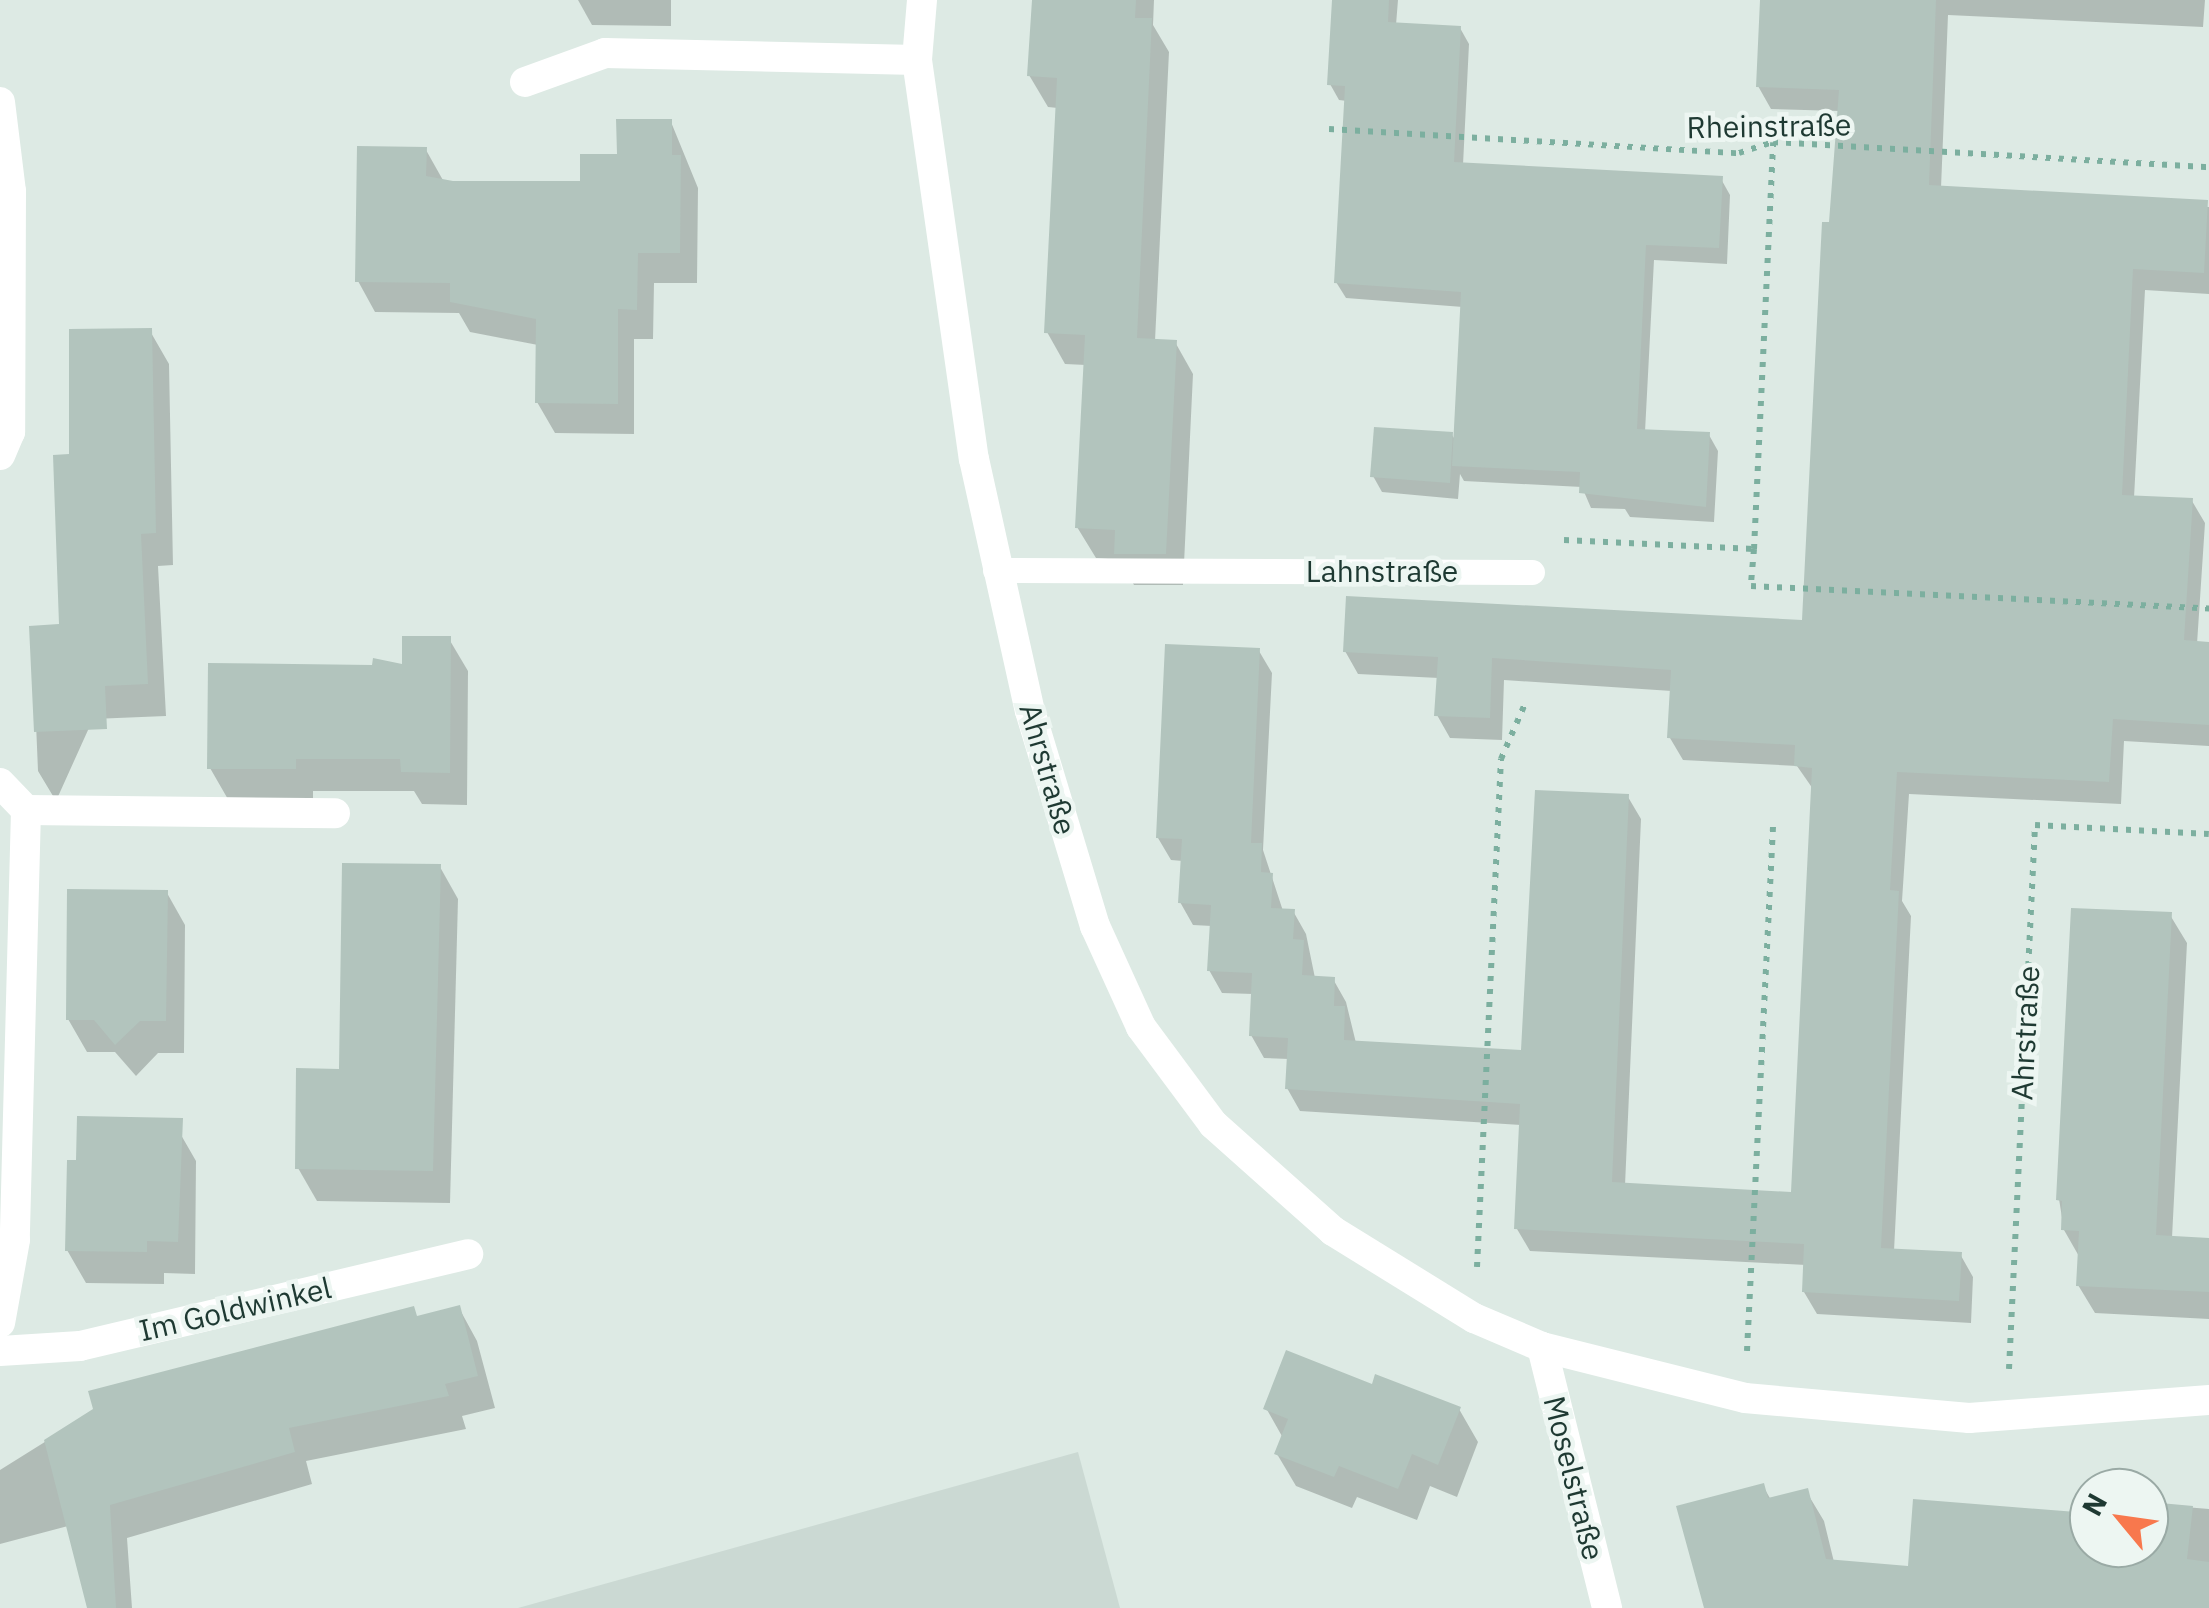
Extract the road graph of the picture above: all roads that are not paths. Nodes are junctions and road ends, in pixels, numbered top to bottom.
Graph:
1 (922, 0) edge
2 (917, 60) junction
3 (525, 82) dead end
4 (0, 102) edge
5 (0, 455) edge
6 (996, 570) junction
7 (1532, 572) road end
8 (0, 782) edge
9 (26, 810) junction
10 (335, 814) dead end
11 (468, 1254) dead end
12 (0, 1323) edge
13 (1542, 1347) junction
14 (0, 1351) edge
15 (2209, 1400) edge
16 (1606, 1608) edge

1 - 2 street, Ahrstraße
2 - 3 street
2 - 6 street, Ahrstraße
4 - 5 street
6 - 7 lane, Lahnstraße
6 - 13 street, Ahrstraße
8 - 9 street
9 - 10 street
9 - 12 street
11 - 14 street, Im Goldwinkel
13 - 15 street, Ahrstraße
13 - 16 street, Moselstraße

